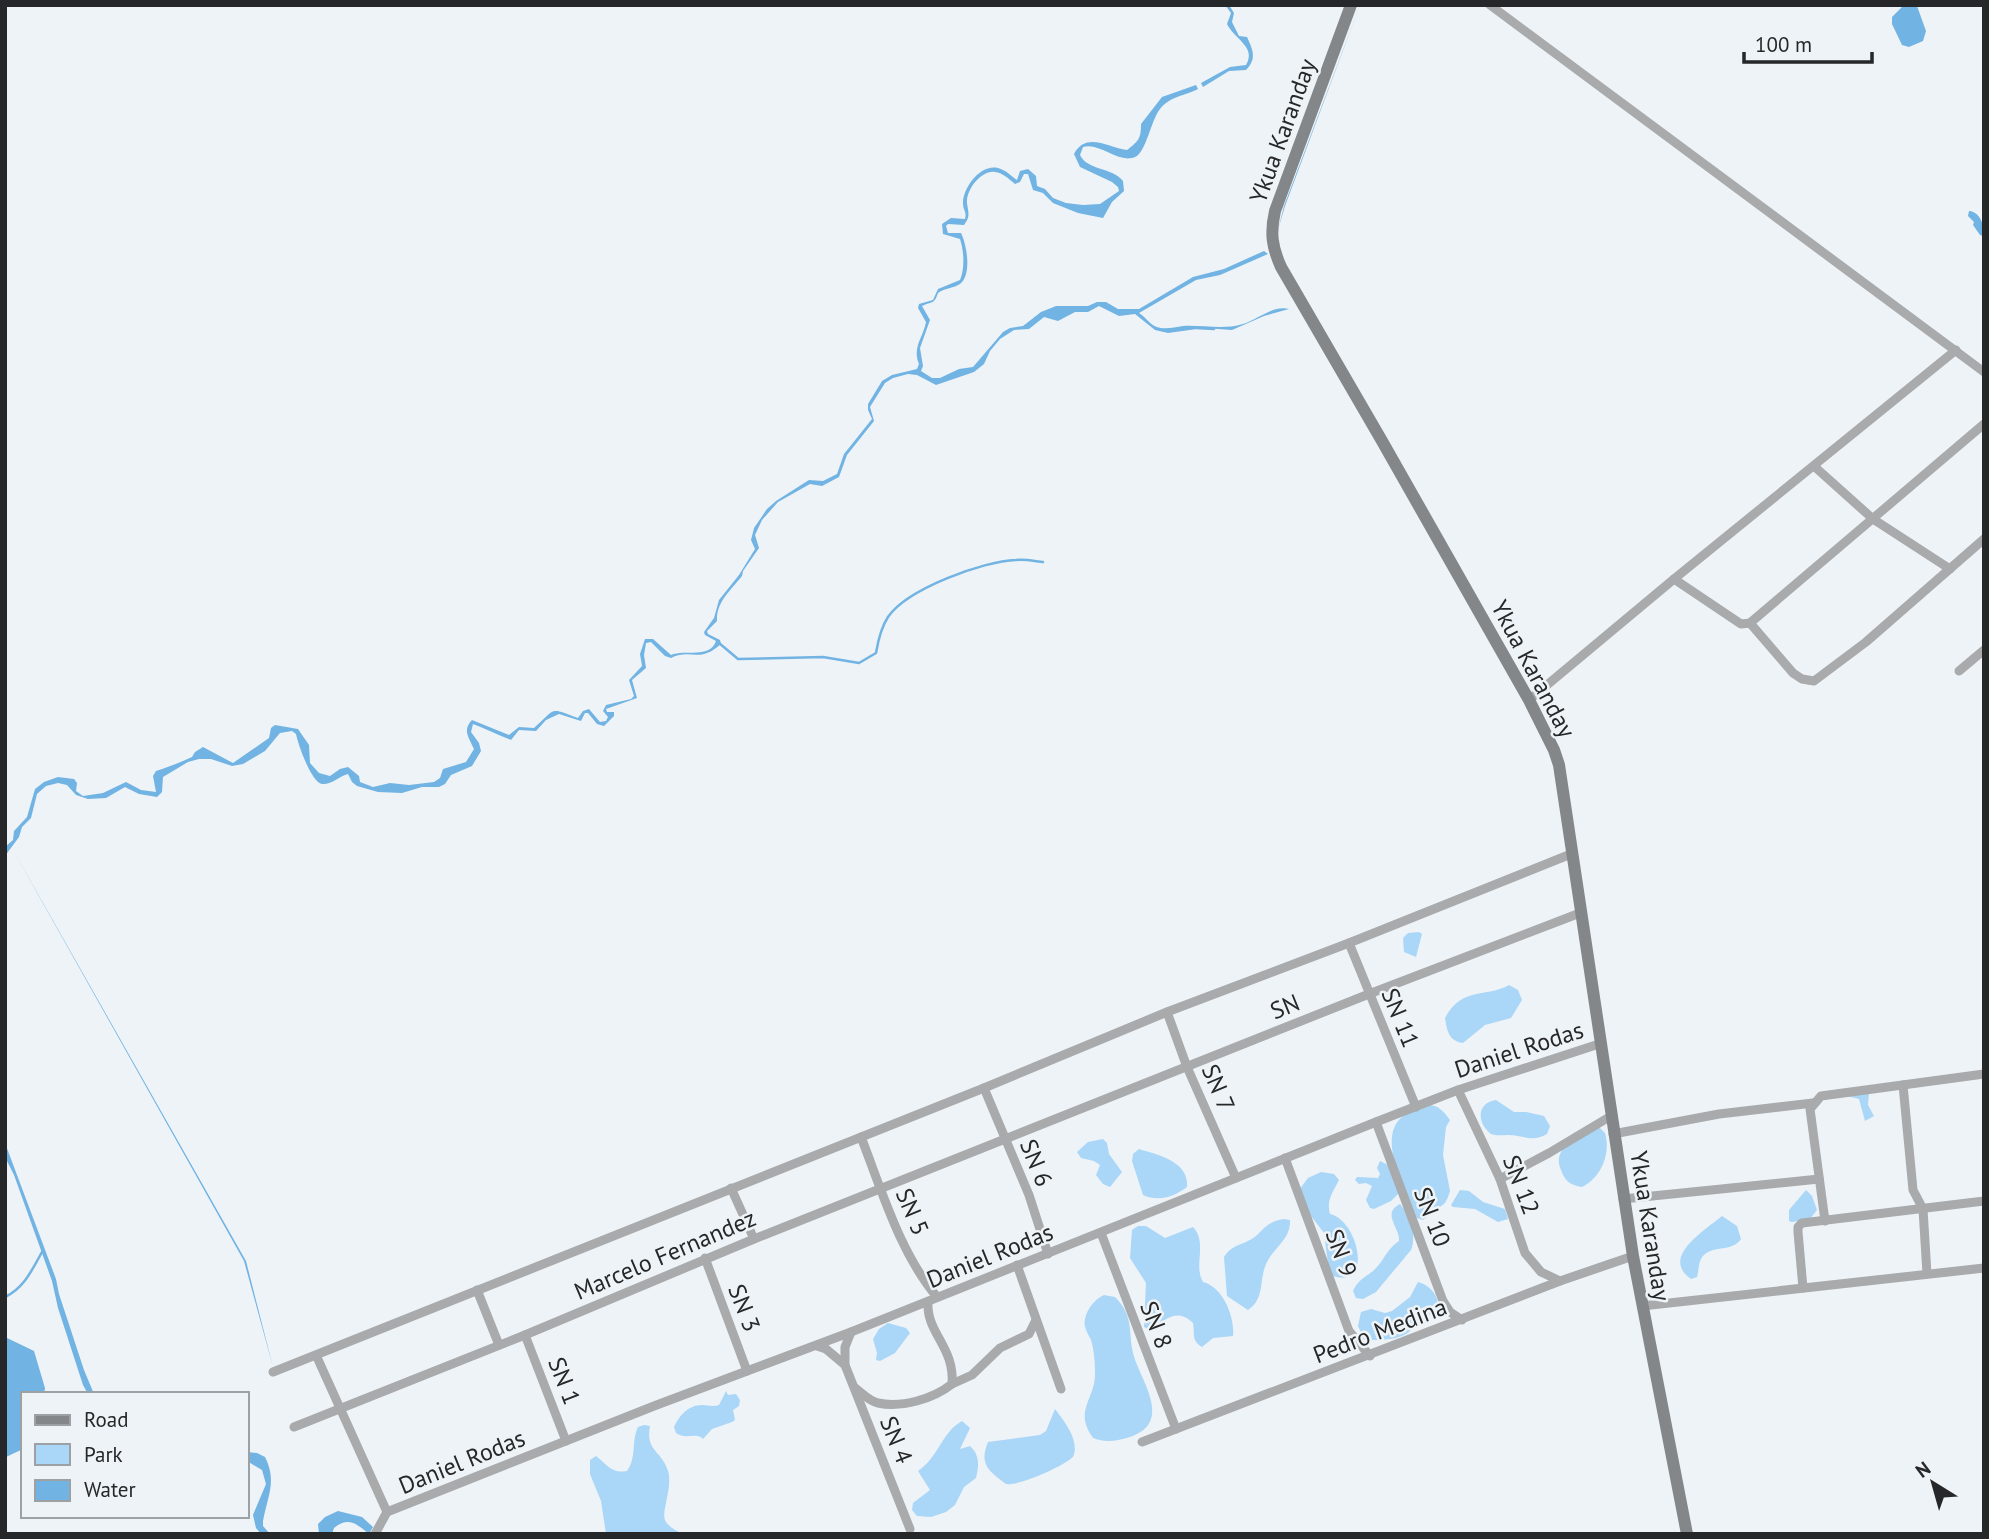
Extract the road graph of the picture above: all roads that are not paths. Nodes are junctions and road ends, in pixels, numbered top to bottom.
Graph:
1 (1351, 5) edge
2 (1490, 5) edge
3 (1956, 350) junction
4 (1984, 372) edge
5 (1984, 424) edge
6 (1815, 467) junction
7 (1873, 519) junction
8 (1984, 539) edge
9 (1950, 569) junction
10 (1674, 579) junction
11 (1749, 623) junction
12 (1984, 650) edge
13 (1959, 671) dead end
14 (1529, 700) junction
15 (1571, 853) junction
16 (1580, 913) junction
17 (1349, 943) junction
18 (1369, 994) junction
19 (1167, 1012) junction
20 (1602, 1043) junction
21 (1187, 1067) junction
22 (1984, 1074) edge
23 (1903, 1085) junction
24 (984, 1088) junction
25 (1458, 1090) junction
26 (1814, 1103) junction
27 (1416, 1107) junction
28 (1611, 1116) junction
29 (1376, 1122) junction
30 (1614, 1134) junction
31 (861, 1137) junction
32 (1006, 1139) junction
33 (1285, 1158) junction
34 (1236, 1178) junction
35 (1500, 1179) junction
36 (1819, 1179) junction
37 (731, 1188) junction
38 (881, 1189) junction
39 (1913, 1190) junction
40 (1623, 1199) junction
41 (1984, 1201) edge
42 (1923, 1209) junction
43 (1907, 1210) junction
44 (1825, 1221) junction
45 (1101, 1233) junction
46 (754, 1238) junction
47 (1048, 1254) junction
48 (1633, 1256) junction
49 (705, 1258) junction
50 (1017, 1265) junction
51 (1984, 1268) edge
52 (1927, 1274) junction
53 (1560, 1281) junction
54 (1802, 1289) junction
55 (477, 1290) junction
56 (937, 1297) junction
57 (928, 1302) junction
58 (1642, 1306) junction
59 (1036, 1320) junction
60 (1462, 1320) junction
61 (851, 1332) junction
62 (525, 1335) junction
63 (499, 1345) junction
64 (817, 1346) junction
65 (316, 1355) junction
66 (1370, 1356) junction
67 (845, 1365) junction
68 (747, 1371) junction
69 (273, 1372) dead end
70 (952, 1384) junction
71 (853, 1386) junction
72 (1061, 1389) dead end
73 (340, 1408) junction
74 (294, 1427) dead end
75 (1176, 1429) junction
76 (566, 1441) junction
77 (1142, 1442) dead end
78 (391, 1510) junction
79 (911, 1529) dead end
80 (375, 1534) edge
81 (1686, 1534) edge

1 - 14 street, Ykua Karanday
2 - 3 street
3 - 4 street
3 - 6 street
5 - 7 street
6 - 7 street
6 - 10 street
7 - 9 street
7 - 11 street
8 - 9 street
9 - 11 street
10 - 11 street
10 - 14 street
12 - 13 street
14 - 15 street, Ykua Karanday
15 - 16 street, Ykua Karanday
15 - 17 street
16 - 18 street, SN
16 - 20 street, Ykua Karanday
17 - 18 street, SN 11
17 - 19 street
18 - 21 street, SN
18 - 27 street, SN 11
19 - 21 street, SN 7
19 - 24 street
20 - 25 street, Daniel Rodas
20 - 28 street, Ykua Karanday
21 - 32 street, SN
21 - 34 street, SN 7
22 - 23 street
23 - 26 street
23 - 39 street
24 - 31 street
24 - 32 street, SN 6
25 - 27 street, Daniel Rodas
25 - 35 street, SN 12
26 - 30 street
26 - 36 street
27 - 29 street, Daniel Rodas
28 - 30 street, Ykua Karanday
28 - 35 street
29 - 33 street, Daniel Rodas
29 - 60 street, SN 10
30 - 40 street, Ykua Karanday
31 - 37 street
31 - 38 street, SN 5
32 - 38 street, Marcelo Fernandez
32 - 47 street, SN 6
33 - 34 street, Daniel Rodas
33 - 66 street, SN 9
34 - 45 street, Daniel Rodas
35 - 53 street, SN 12
36 - 40 street
36 - 44 street
37 - 46 street
37 - 55 street
38 - 46 street, Marcelo Fernandez
38 - 56 street, SN 5
39 - 42 street
39 - 43 street
40 - 48 street, Ykua Karanday
41 - 42 street
42 - 43 street
42 - 52 street
43 - 44 street
44 - 54 street
45 - 47 street, Daniel Rodas
45 - 75 street, SN 8
46 - 49 street, Marcelo Fernandez
47 - 50 street, Daniel Rodas
48 - 53 street, Pedro Medina
48 - 58 street, Ykua Karanday
49 - 62 street, Marcelo Fernandez
49 - 68 street, SN 3
50 - 56 street, Daniel Rodas
50 - 59 street
51 - 52 street
52 - 54 street
53 - 60 street, Pedro Medina
54 - 58 street
55 - 63 street
55 - 65 street
56 - 57 street, Daniel Rodas
57 - 61 street, Daniel Rodas
57 - 70 street
58 - 81 street, Ykua Karanday
59 - 70 street
59 - 72 street
60 - 66 street, Pedro Medina
61 - 64 street, Daniel Rodas
61 - 67 street
62 - 63 street, Marcelo Fernandez
62 - 76 street, SN 1
63 - 73 street, Marcelo Fernandez
64 - 67 street
64 - 68 street, Daniel Rodas
65 - 69 street
65 - 73 street
66 - 75 street, Pedro Medina
67 - 71 street, SN 4
68 - 76 street, Daniel Rodas
70 - 71 street
71 - 79 street, SN 4
73 - 74 street, Marcelo Fernandez
73 - 78 street
75 - 77 street, Pedro Medina
76 - 78 street, Daniel Rodas
78 - 80 street

